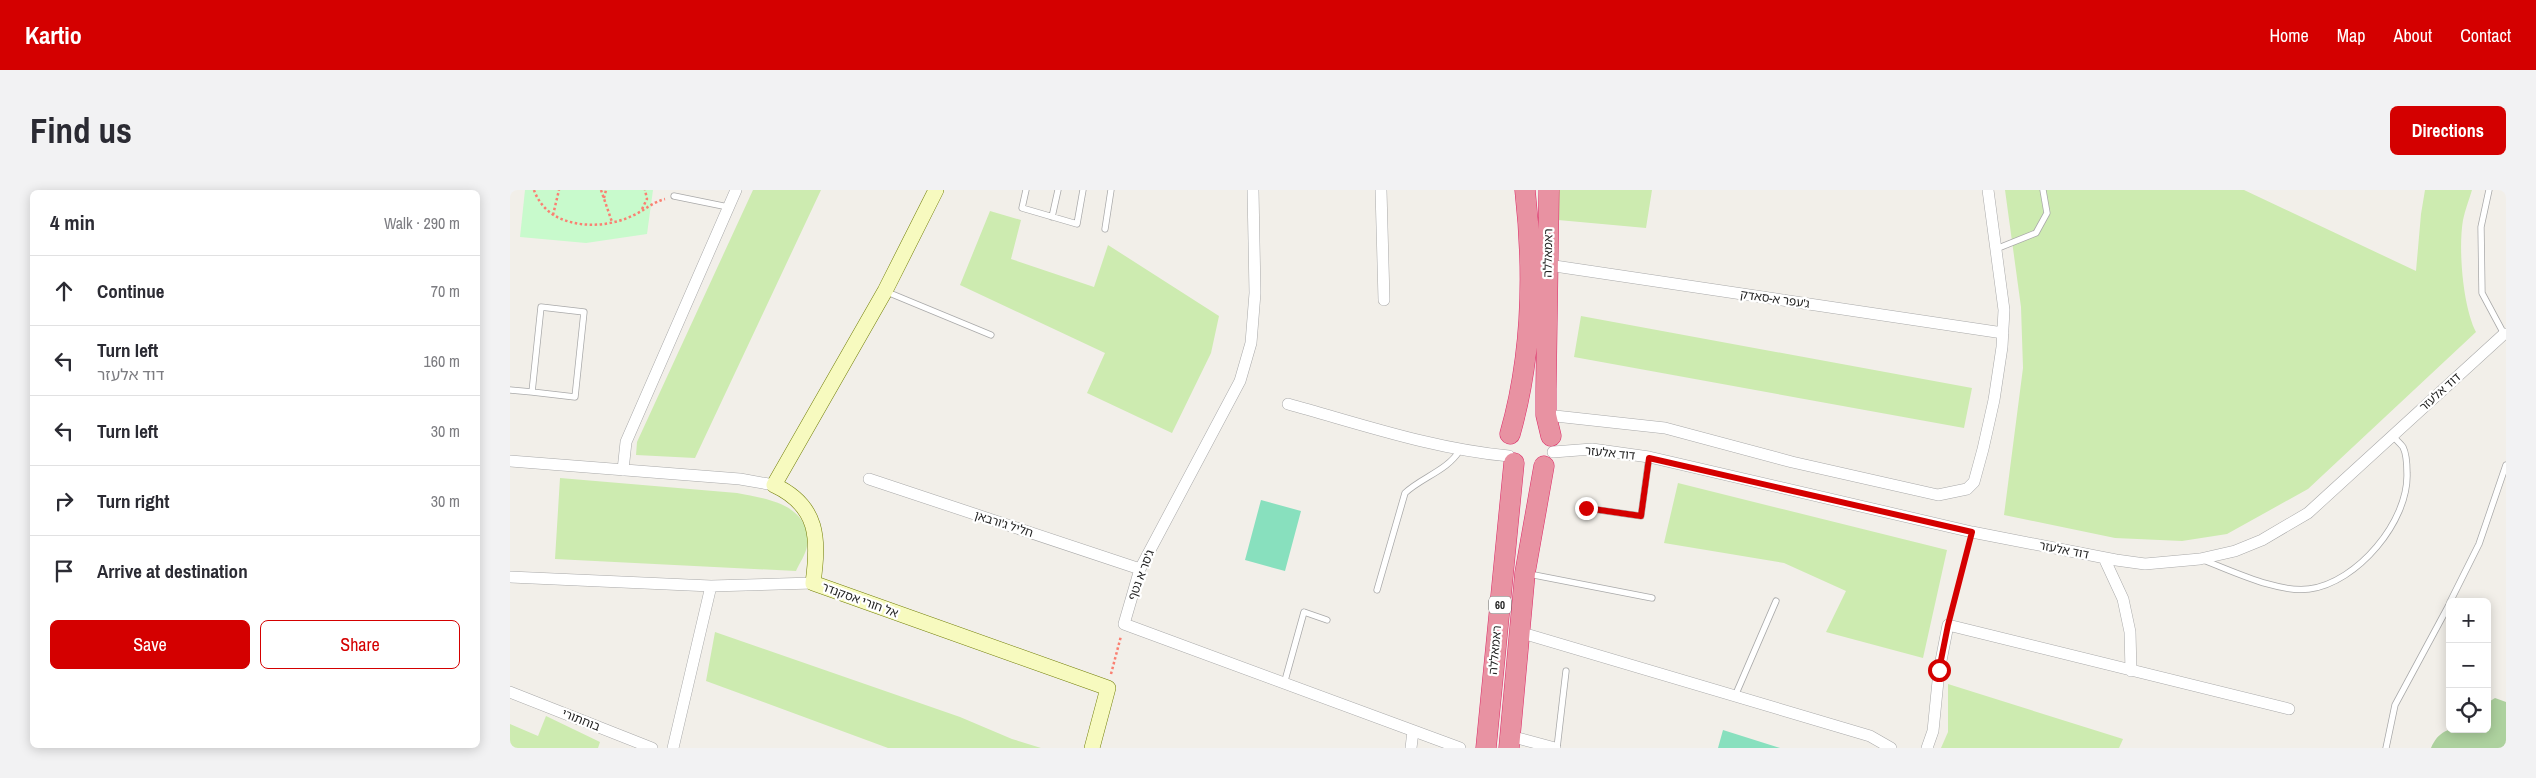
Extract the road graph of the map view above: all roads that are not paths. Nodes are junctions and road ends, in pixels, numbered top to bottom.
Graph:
1 (736, 190) edge
2 (936, 190) edge
3 (1026, 190) edge
4 (1058, 190) edge
5 (1083, 190) edge
6 (1111, 190) edge
7 (1253, 190) edge
8 (1381, 190) edge
9 (1525, 190) edge
10 (1548, 190) edge
11 (1988, 190) edge
12 (2043, 190) edge
13 (2489, 190) edge
14 (674, 196) road end
15 (729, 207) junction
16 (1052, 217) junction
17 (1105, 229) dead end
18 (1996, 249) junction
19 (1548, 265) junction
20 (885, 291) junction
21 (1384, 300) dead end
22 (2003, 333) junction
23 (991, 335) dead end
24 (2505, 335) edge
25 (510, 390) edge
26 (532, 392) junction
27 (1288, 404) dead end
28 (1546, 415) junction
29 (1510, 434) junction
30 (2392, 436) junction
31 (1460, 450) junction
32 (1549, 451) junction
33 (1649, 458) junction
34 (1511, 459) junction
35 (510, 461) edge
36 (2506, 465) edge
37 (623, 470) junction
38 (869, 479) dead end
39 (774, 485) junction
40 (1586, 508) dead end
41 (2104, 558) junction
42 (2200, 559) junction
43 (1140, 569) junction
44 (1525, 573) junction
45 (510, 577) edge
46 (813, 583) junction
47 (711, 586) junction
48 (1377, 590) dead end
49 (1652, 598) dead end
50 (2452, 598) edge
51 (1776, 601) dead end
52 (2446, 609) edge
53 (1327, 620) dead end
54 (1519, 632) junction
55 (2131, 670) junction
56 (1566, 671) dead end
57 (1284, 684) junction
58 (510, 692) edge
59 (1735, 696) junction
60 (2290, 709) dead end
61 (1413, 731) junction
62 (1509, 742) edge
63 (652, 748) edge
64 (673, 748) edge
65 (1092, 748) edge
66 (1411, 748) edge
67 (1460, 748) edge
68 (1486, 748) edge
69 (1556, 748) edge
70 (1891, 748) edge
71 (1927, 748) edge
72 (2386, 748) edge

1 - 15 street
2 - 20 street
3 - 16 lane
4 - 16 lane
5 - 16 lane
6 - 17 lane
7 - 43 street, ג'סר א נטף
8 - 21 street
9 - 29 highway, ראמאללה / 60
10 - 19 highway, ראמאללה / 60
11 - 18 street
12 - 18 lane
13 - 24 lane
14 - 15 lane
15 - 37 street
18 - 22 street
19 - 22 street, ג'עפר א-סאדק
19 - 28 highway, ראמאללה / 60
20 - 23 lane
20 - 39 street
22 - 28 street
24 - 30 street, דוד אלעזר
25 - 26 lane
26 - 26 lane
27 - 31 street
28 - 32 highway, ראמאללה / 60
29 - 32 highway
29 - 34 highway, 60
30 - 42 street, דוד אלעזר
30 - 42 lane
31 - 34 street
31 - 48 lane
32 - 33 street, דוד אלעזר
32 - 34 highway
32 - 44 highway, ראמאללה / 60
33 - 40 lane
33 - 41 street, דוד אלעזר
34 - 68 highway, ראמאללה / 60
35 - 37 street
36 - 50 lane
37 - 39 street
38 - 43 street, חליל ג'ורבאן
39 - 46 street
41 - 42 street, דוד אלעזר
41 - 55 street
43 - 57 street, ג'סר א נטף
44 - 49 lane
44 - 54 highway, ראמאללה / 60
45 - 47 street, אל חורי אסקנדר
46 - 47 street, אל חורי אסקנדר
46 - 65 street, אל חורי אסקנדר
47 - 64 street
51 - 59 lane
52 - 72 lane
53 - 57 lane
54 - 59 street
54 - 62 highway, ראמאללה / 60
55 - 60 street
55 - 71 street
56 - 69 lane
57 - 61 street
58 - 63 street, בוחתורי
59 - 70 street
61 - 66 street
61 - 67 street
62 - 69 street

